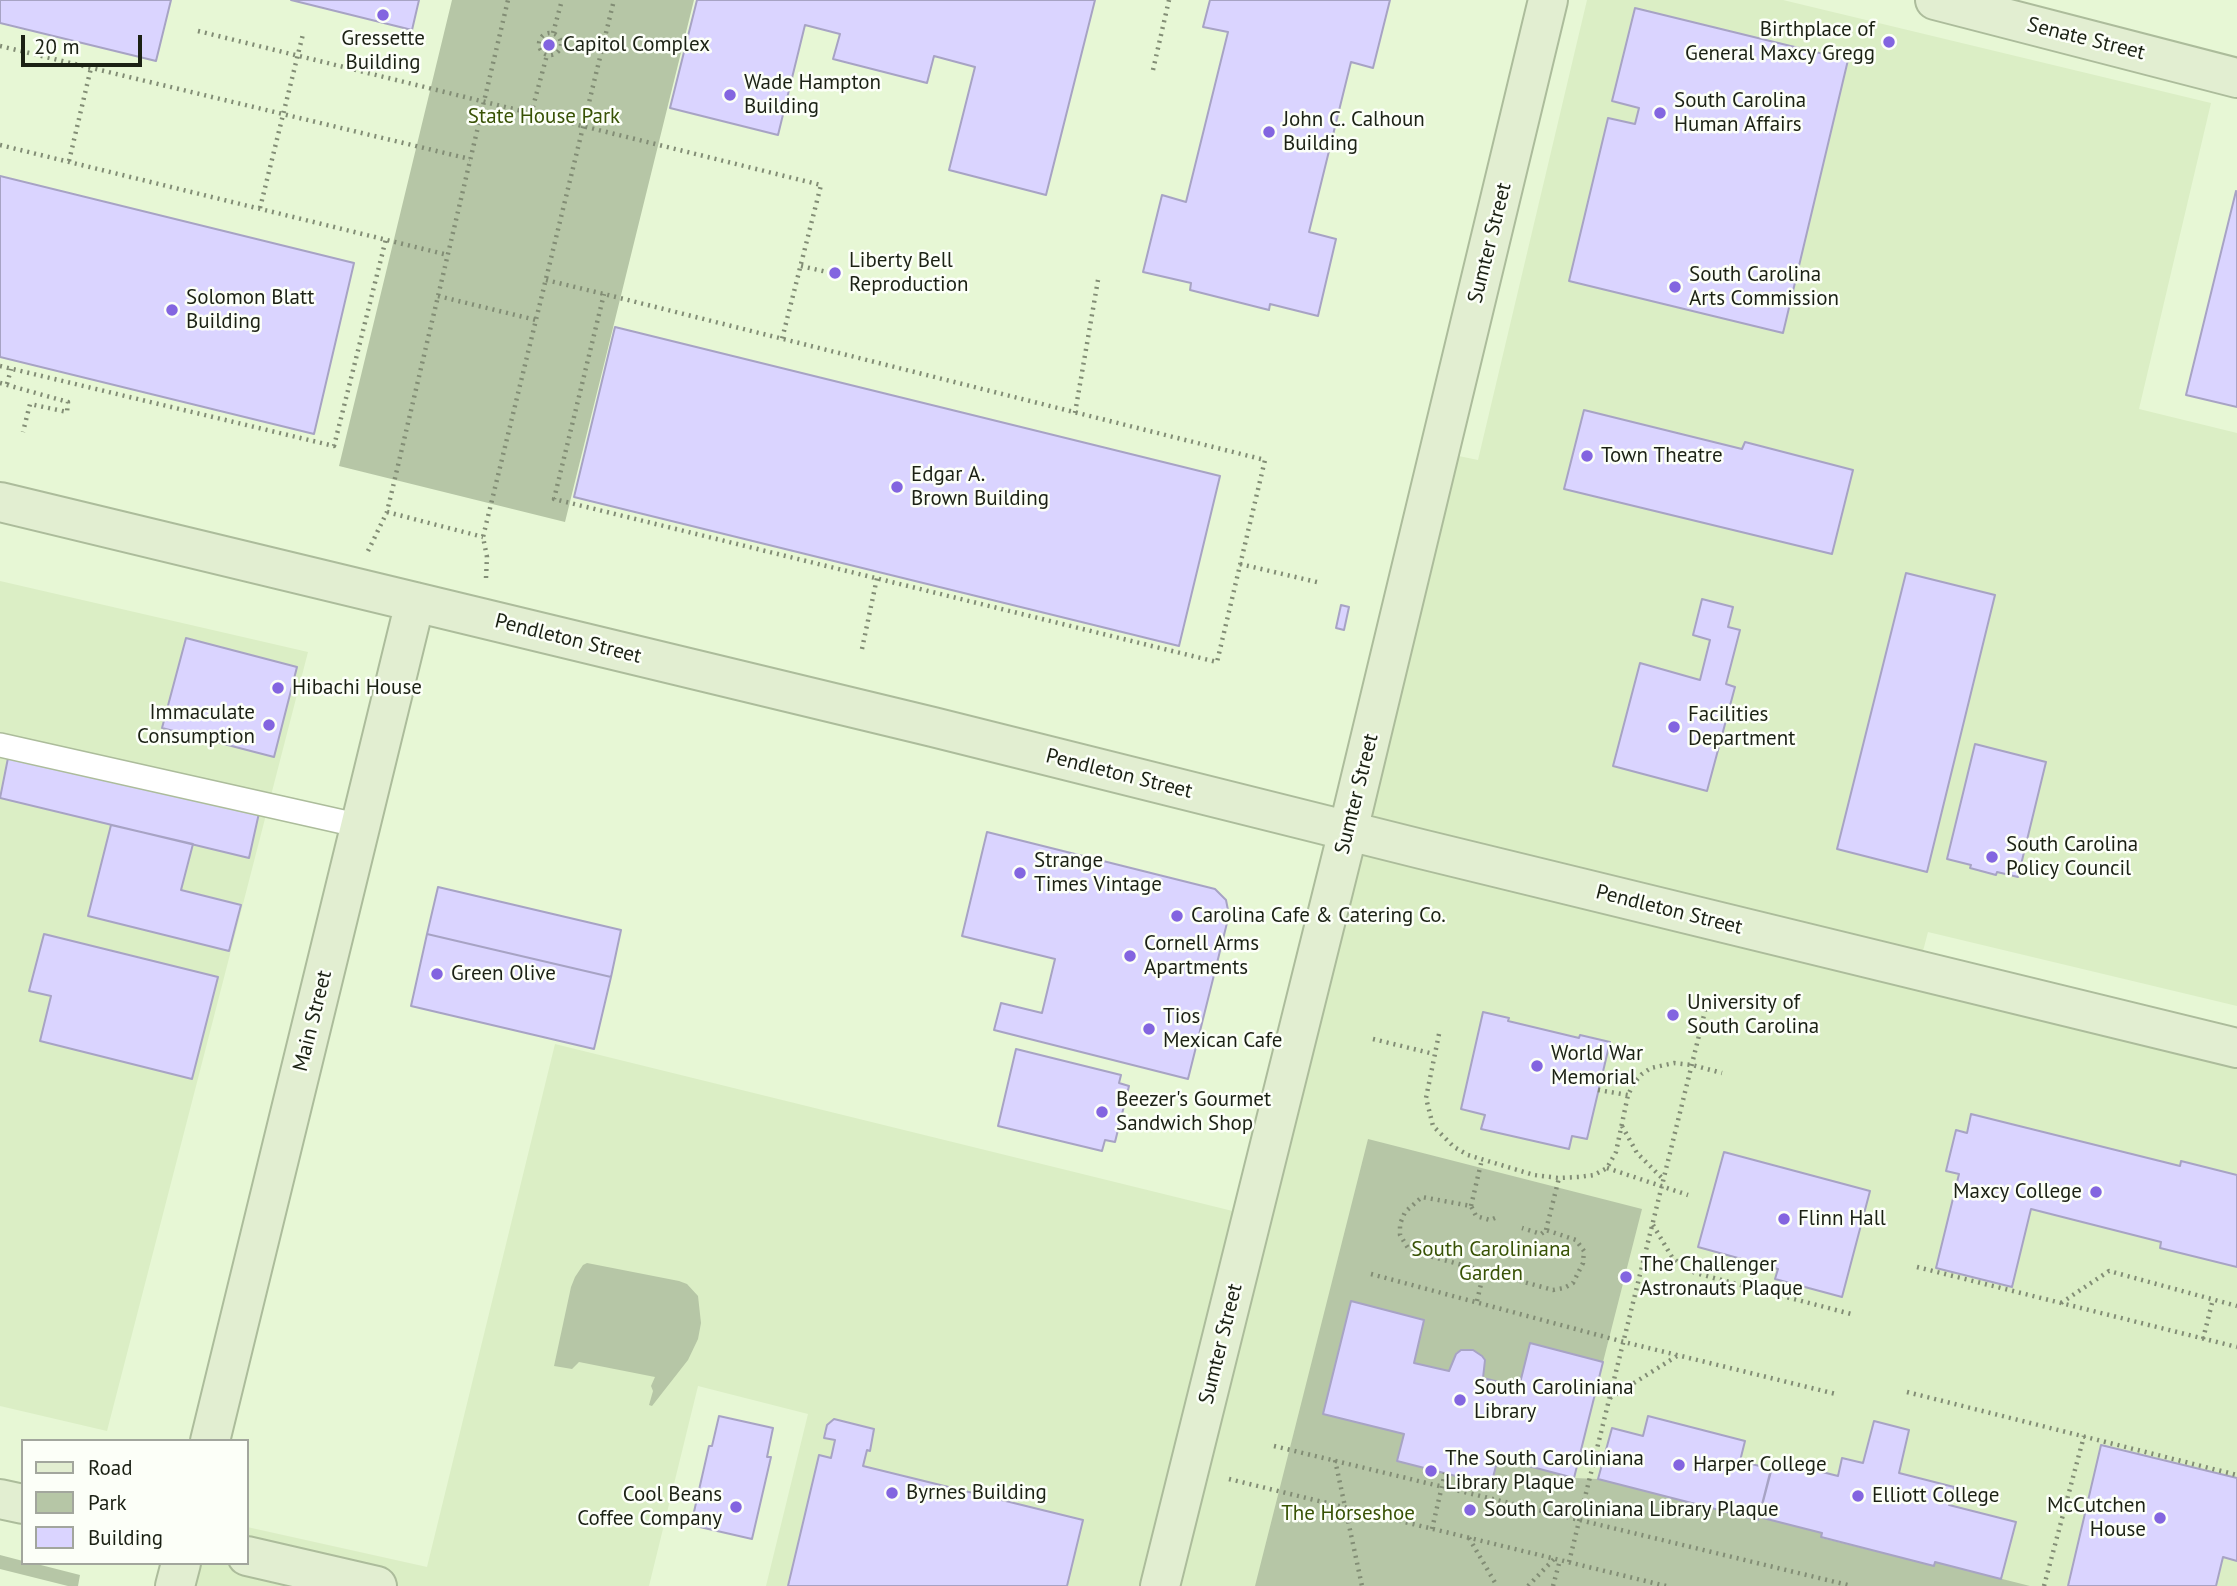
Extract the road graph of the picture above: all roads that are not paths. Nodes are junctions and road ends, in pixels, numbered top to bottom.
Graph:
1 (1548, 0) edge
2 (1935, 0) edge
3 (2237, 78) edge
4 (0, 502) edge
5 (415, 602) junction
6 (0, 745) edge
7 (361, 826) junction
8 (1348, 831) junction
9 (2237, 1048) edge
10 (211, 1439) edge
11 (0, 1499) edge
12 (21, 1504) edge
13 (248, 1556) edge
14 (180, 1565) edge
15 (175, 1586) edge
16 (377, 1586) edge
17 (1160, 1586) edge

1 - 8 street, Sumter Street
2 - 3 street, Senate Street
4 - 5 street, Pendleton Street
5 - 7 street, Main Street
5 - 8 street, Pendleton Street
6 - 7 lane
7 - 10 street, Main Street
8 - 9 street, Pendleton Street
8 - 17 street, Sumter Street
11 - 12 street
13 - 16 street
14 - 15 street

